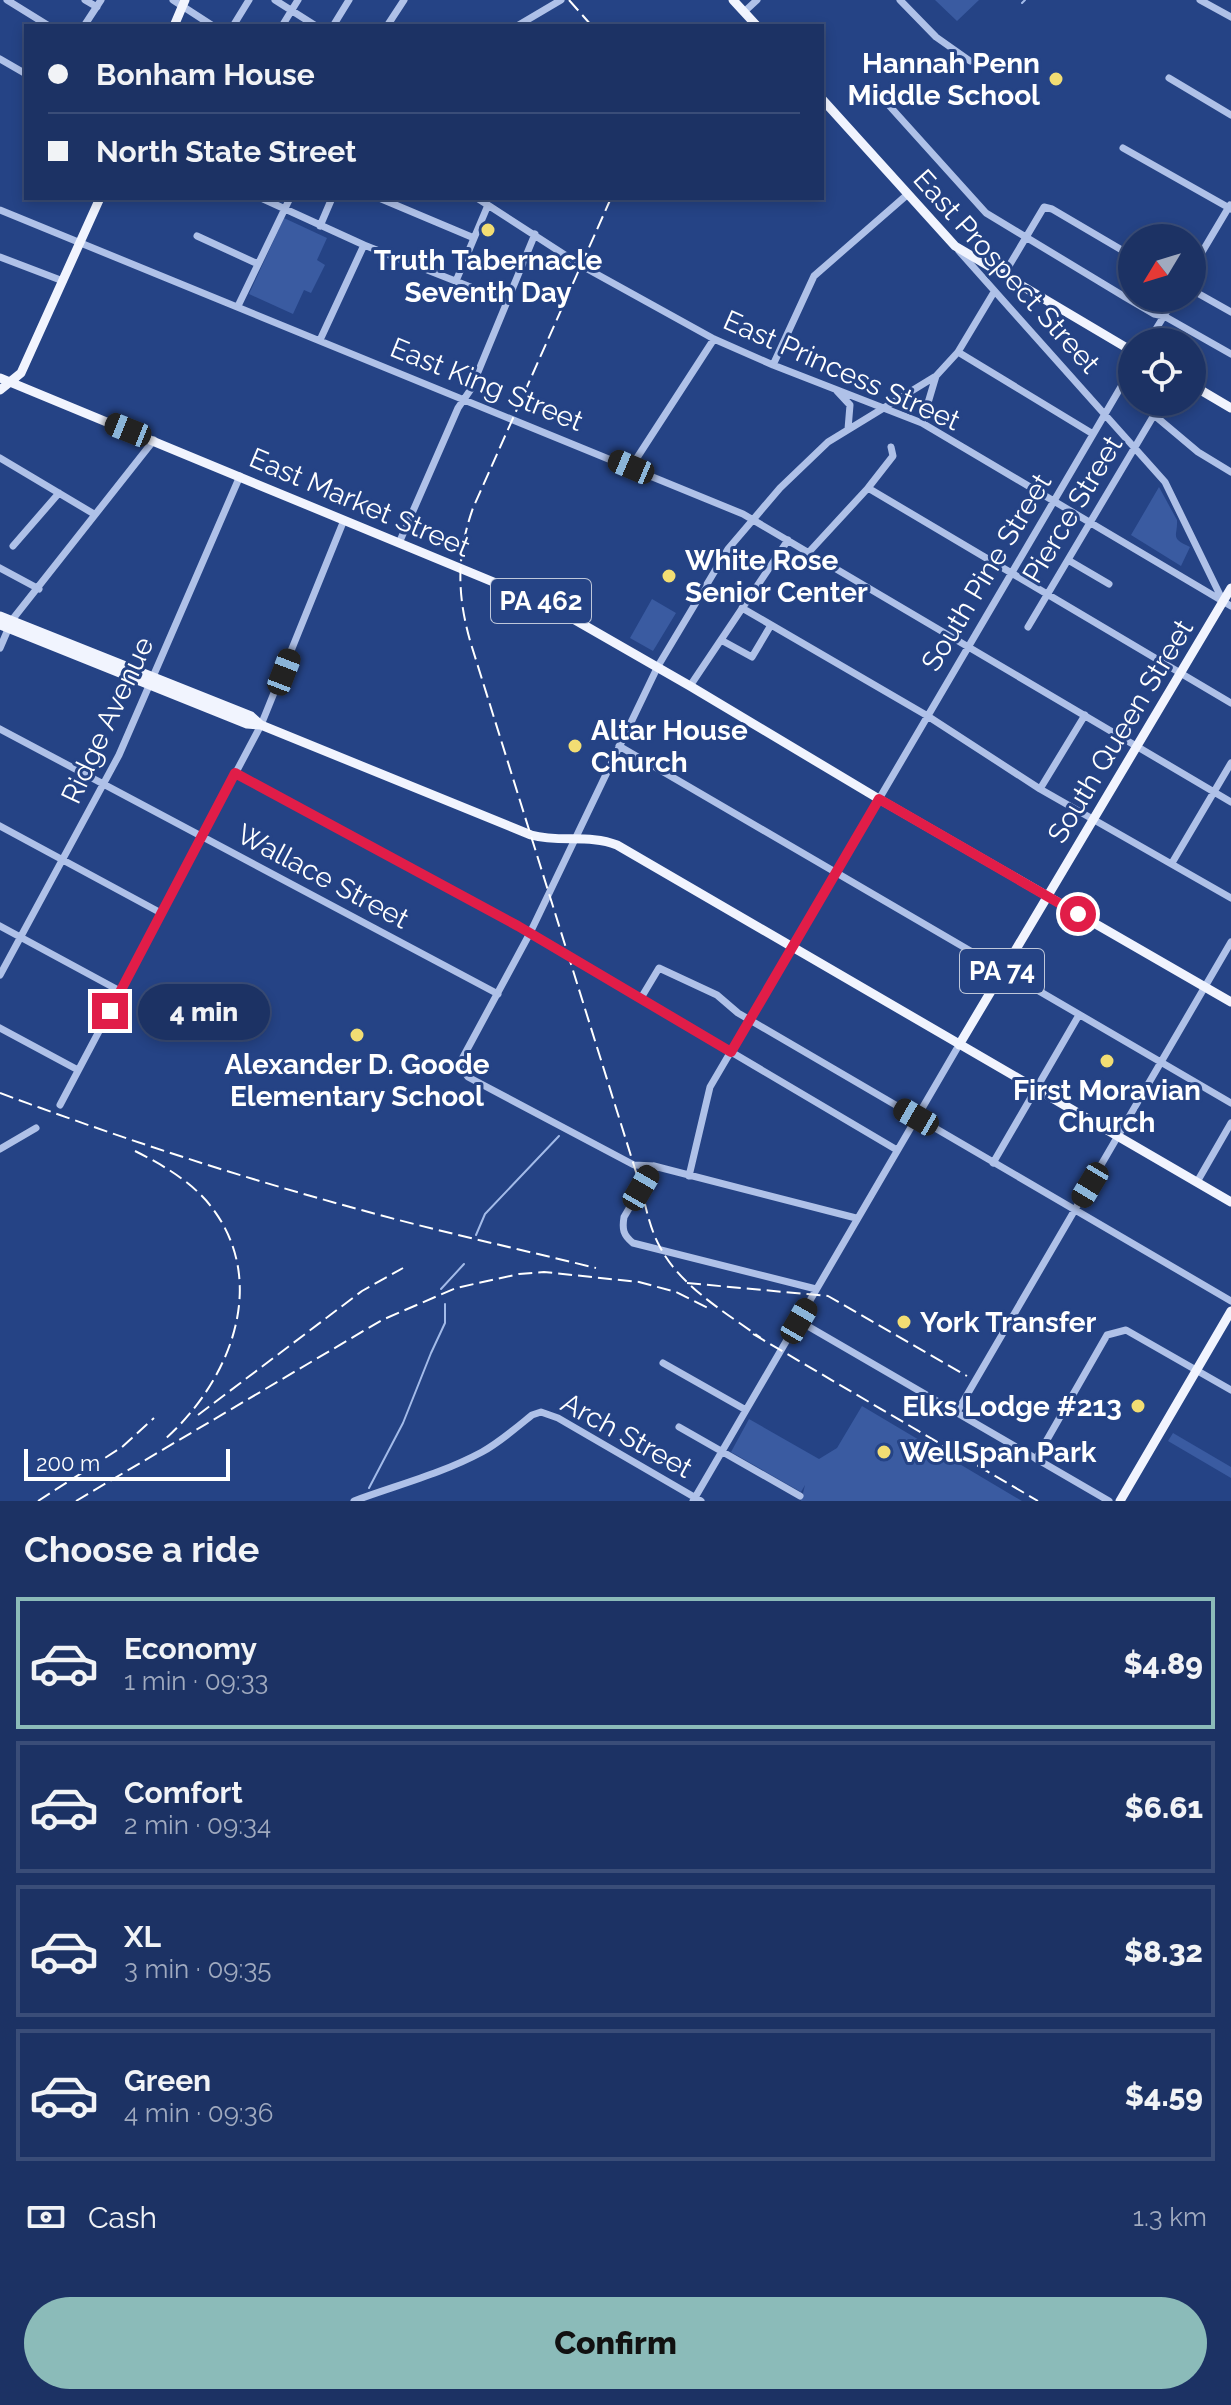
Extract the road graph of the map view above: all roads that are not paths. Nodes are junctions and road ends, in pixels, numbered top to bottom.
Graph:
1 (7, 0) edge
2 (85, 0) edge
3 (249, 0) edge
4 (275, 0) edge
5 (298, 0) edge
6 (349, 0) edge
7 (404, 0) edge
8 (561, 0) edge
9 (733, 0) edge
10 (757, 0) edge
11 (900, 0) edge
12 (1200, 0) edge
13 (180, 2) edge
14 (99, 4) edge
15 (291, 11) junction
16 (744, 12) junction
17 (1231, 17) edge
18 (46, 24) edge
19 (85, 24) edge
20 (174, 24) edge
21 (210, 24) edge
22 (234, 24) edge
23 (283, 24) edge
24 (313, 24) edge
25 (334, 24) edge
26 (388, 24) edge
27 (520, 24) edge
28 (755, 24) edge
29 (0, 59) edge
30 (970, 61) dead end
31 (24, 73) edge
32 (1169, 78) dead end
33 (876, 91) dead end
34 (824, 101) edge
35 (1231, 115) edge
36 (1123, 148) dead end
37 (908, 194) junction
38 (99, 200) edge
39 (265, 200) edge
40 (289, 200) edge
41 (331, 200) edge
42 (384, 200) edge
43 (480, 200) edge
44 (488, 205) junction
45 (1230, 207) edge
46 (0, 210) edge
47 (284, 211) junction
48 (320, 226) junction
49 (535, 234) junction
50 (197, 236) dead end
51 (474, 238) junction
52 (1026, 239) junction
53 (81, 242) junction
54 (364, 245) junction
55 (955, 246) junction
56 (1206, 246) edge
57 (1118, 248) edge
58 (0, 257) edge
59 (258, 264) junction
60 (1003, 276) junction
61 (63, 281) junction
62 (456, 281) junction
63 (994, 292) junction
64 (1118, 293) edge
65 (1206, 298) edge
66 (506, 301) junction
67 (238, 306) junction
68 (1151, 312) edge
69 (1166, 312) edge
70 (1231, 312) edge
71 (1164, 316) junction
72 (1157, 328) edge
73 (714, 339) junction
74 (320, 340) junction
75 (1118, 343) edge
76 (958, 352) junction
77 (1231, 354) edge
78 (773, 365) junction
79 (936, 376) junction
80 (5, 380) edge
81 (832, 387) junction
82 (0, 390) edge
83 (1118, 392) edge
84 (1206, 393) edge
85 (464, 399) junction
86 (882, 407) junction
87 (1231, 408) edge
88 (1104, 415) junction
89 (922, 423) junction
90 (848, 429) junction
91 (1093, 434) junction
92 (154, 440) junction
93 (891, 447) dead end
94 (1134, 447) junction
95 (0, 458) edge
96 (631, 467) junction
97 (1231, 472) edge
98 (240, 476) junction
99 (868, 488) junction
100 (59, 493) junction
101 (1053, 501) junction
102 (94, 514) junction
103 (752, 519) junction
104 (344, 520) junction
105 (1090, 522) junction
106 (788, 540) junction
107 (399, 543) junction
108 (13, 546) dead end
109 (809, 552) junction
110 (1068, 560) junction
111 (0, 568) edge
112 (1011, 572) junction
113 (1109, 584) dead end
114 (1231, 588) edge
115 (39, 589) junction
116 (1048, 594) junction
117 (1227, 604) edge
118 (742, 608) junction
119 (0, 616) edge
120 (7, 625) edge
121 (771, 625) junction
122 (1028, 627) dead end
123 (721, 640) junction
124 (968, 646) junction
125 (0, 648) edge
126 (658, 666) junction
127 (1180, 672) junction
128 (152, 681) junction
129 (690, 686) junction
130 (1231, 703) edge
131 (926, 715) junction
132 (1085, 715) junction
133 (261, 725) junction
134 (1, 732) edge
135 (1136, 745) junction
136 (619, 746) junction
137 (1231, 763) edge
138 (235, 773) junction
139 (105, 784) junction
140 (1040, 789) junction
141 (1214, 791) junction
142 (879, 799) junction
143 (1231, 802) edge
144 (1093, 819) junction
145 (0, 826) edge
146 (202, 836) junction
147 (572, 840) junction
148 (63, 860) junction
149 (1172, 863) junction
150 (837, 872) junction
151 (1046, 896) junction
152 (1231, 898) edge
153 (161, 913) junction
154 (0, 926) edge
155 (530, 933) junction
156 (21, 937) junction
157 (1231, 942) edge
158 (793, 947) junction
159 (1002, 971) junction
160 (0, 975) edge
161 (1205, 987) junction
162 (120, 991) junction
163 (498, 994) junction
164 (641, 998) junction
165 (1231, 1002) edge
166 (1079, 1015) junction
167 (750, 1020) junction
168 (0, 1028) edge
169 (959, 1045) junction
170 (731, 1052) junction
171 (1161, 1063) junction
172 (78, 1070) junction
173 (1036, 1089) junction
174 (1231, 1103) edge
175 (60, 1105) dead end
176 (916, 1117) junction
177 (1231, 1123) edge
178 (36, 1128) dead end
179 (1119, 1136) junction
180 (0, 1149) edge
181 (897, 1150) junction
182 (993, 1163) junction
183 (654, 1166) junction
184 (689, 1176) junction
185 (1197, 1182) junction
186 (1231, 1202) edge
187 (1075, 1210) junction
188 (856, 1218) junction
189 (816, 1289) junction
190 (1231, 1301) edge
191 (1231, 1311) edge
192 (799, 1321) junction
193 (663, 1363) dead end
194 (1197, 1370) junction
195 (1231, 1390) edge
196 (746, 1410) junction
197 (957, 1412) junction
198 (679, 1427) dead end
199 (723, 1450) junction
200 (1036, 1459) junction
201 (800, 1496) dead end
202 (696, 1500) edge
203 (354, 1501) edge
204 (1109, 1501) edge
205 (1120, 1501) edge

1 - 18 street
2 - 14 street
3 - 22 street
4 - 15 street
5 - 15 street
6 - 25 street
7 - 26 street
8 - 27 street
9 - 16 main road
10 - 16 street
11 - 30 street
12 - 17 street
13 - 20 main road
13 - 21 street
14 - 19 street
15 - 23 street
15 - 24 street
16 - 28 main road
29 - 31 street
32 - 35 street
33 - 52 street
34 - 37 main road, East Prospect Street
36 - 45 street
37 - 55 main road, East Prospect Street
37 - 78 street
38 - 53 main road
39 - 47 street
40 - 47 street
41 - 48 street
42 - 51 street
43 - 44 street, East Princess Street
44 - 49 street, East Princess Street
44 - 51 street
45 - 56 street
46 - 53 street, East King Street
47 - 48 street
47 - 59 street
48 - 54 street
49 - 66 street
49 - 73 street, East Princess Street
50 - 59 street
51 - 62 street
52 - 57 street
52 - 60 street
52 - 64 street
53 - 61 main road
53 - 67 street, East King Street
54 - 62 street
54 - 74 street
55 - 60 main road
55 - 63 street, East Prospect Street
58 - 61 street
59 - 67 street
60 - 75 main road
61 - 80 main road
62 - 66 street
63 - 76 street
63 - 88 street, East Prospect Street
65 - 70 street
66 - 85 street
67 - 74 street, East King Street
68 - 71 street
69 - 71 street
71 - 72 street
71 - 77 street
73 - 78 street, East Princess Street
73 - 96 street
74 - 85 street, East King Street
76 - 79 street
76 - 91 street
78 - 81 street, East Princess Street
79 - 86 street
79 - 89 street
80 - 82 main road
80 - 92 main road, East Market Street / PA 462
81 - 86 street, East Princess Street
81 - 90 street
83 - 88 street, South Pine Street
84 - 87 main road
85 - 96 street, East King Street
85 - 107 street
86 - 89 street, East Princess Street
86 - 90 street
88 - 91 street, South Pine Street
88 - 94 street, East Prospect Street
89 - 101 street, East Princess Street
90 - 103 street
91 - 101 street, South Pine Street
92 - 98 main road, East Market Street / PA 462
92 - 102 street
93 - 99 street
94 - 97 street, Pierce Street
94 - 105 street, Pierce Street
94 - 117 street, East Prospect Street
95 - 100 street
96 - 103 street, East King Street
98 - 104 main road, East Market Street / PA 462
98 - 128 street, Ridge Avenue
99 - 109 street
99 - 112 street
100 - 102 street
100 - 108 street
101 - 105 street, East Princess Street
101 - 112 street, South Pine Street
102 - 115 street
103 - 106 street, East King Street
103 - 126 street
104 - 107 main road, East Market Street / PA 462
104 - 133 street
105 - 110 street, Pierce Street
105 - 117 street, East Princess Street
106 - 109 street, East King Street
106 - 118 street
107 - 126 main road, East Market Street / PA 462
109 - 124 street, East King Street
110 - 113 street
110 - 116 street, Pierce Street
111 - 115 street
112 - 116 street
112 - 124 street, South Pine Street
114 - 117 main road, South Queen Street / PA 74
115 - 120 street
116 - 122 street, Pierce Street
116 - 127 street
117 - 127 main road, South Queen Street / PA 74
118 - 121 street
118 - 123 street
119 - 120 main road
120 - 125 street
120 - 128 main road
121 - 123 street
121 - 131 street
123 - 129 street
124 - 131 street, South Pine Street
124 - 132 street, East King Street
126 - 129 main road, East Market Street / PA 462
126 - 136 street
127 - 130 street
127 - 135 main road, South Queen Street / PA 74
128 - 133 main road
128 - 139 street, Ridge Avenue
129 - 142 main road, East Market Street / PA 462
131 - 140 street
131 - 142 street, South Pine Street
132 - 135 street, East King Street
132 - 140 street
133 - 138 street
133 - 147 main road
134 - 139 street, Wallace Street
135 - 141 street, East King Street
135 - 144 main road, South Queen Street / PA 74
136 - 147 street
136 - 150 street
137 - 141 street
138 - 146 street
138 - 155 street
139 - 146 street, Wallace Street
139 - 148 street, Ridge Avenue
140 - 144 street
141 - 143 street, East King Street
141 - 149 street
142 - 150 street, South Pine Street
142 - 151 main road, East Market Street / PA 462
144 - 149 street
144 - 151 main road, South Queen Street / PA 74
145 - 148 street
146 - 153 street
146 - 163 street, Wallace Street
147 - 155 street
147 - 158 main road
148 - 153 street
148 - 156 street, Ridge Avenue
149 - 152 street
150 - 158 street, South Pine Street
150 - 159 street
151 - 159 main road, PA 74
151 - 161 main road, East Market Street
153 - 162 street
154 - 156 street
155 - 163 street
155 - 164 street
156 - 160 street, Ridge Avenue
156 - 162 street
157 - 161 street
158 - 167 street, South Pine Street
158 - 169 main road
159 - 166 street
159 - 169 main road, PA 74
161 - 165 main road, East Market Street
161 - 171 street
162 - 172 street
163 - 183 street
164 - 167 street
164 - 170 street
166 - 171 street
166 - 173 street
167 - 170 street, South Pine Street
167 - 176 street
168 - 172 street
169 - 173 main road
169 - 176 street
170 - 181 street
170 - 184 street, South Pine Street
171 - 174 street
171 - 179 street
172 - 175 street
173 - 179 main road
173 - 182 street
176 - 181 street
176 - 182 street
177 - 185 street
178 - 180 street
179 - 185 main road
179 - 187 street
181 - 188 street
182 - 187 street
183 - 184 street
183 - 189 street
184 - 188 street
185 - 186 main road
187 - 190 street
187 - 197 street
188 - 189 street
189 - 192 street
191 - 194 main road
192 - 196 street
192 - 197 street
193 - 196 street
194 - 195 street
194 - 200 street
194 - 205 main road
196 - 199 street
197 - 200 street
198 - 199 street
199 - 201 street
199 - 202 street
200 - 204 street
202 - 203 street, Arch Street

